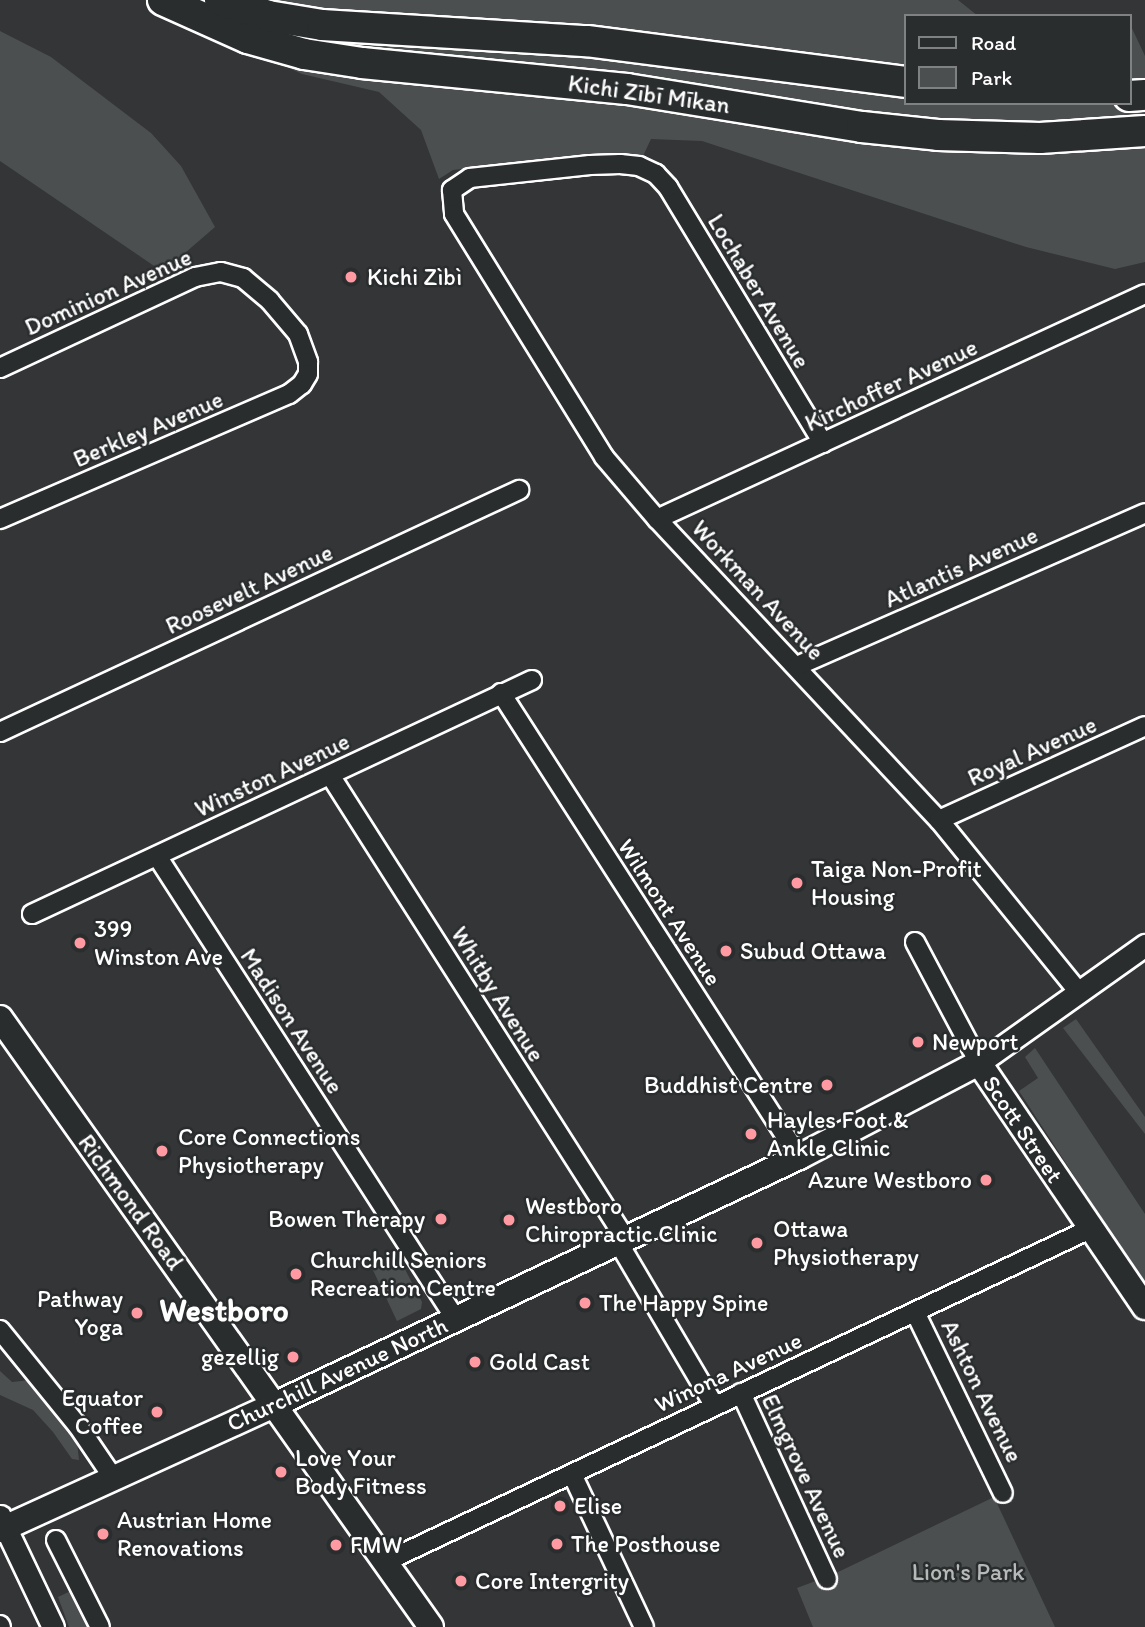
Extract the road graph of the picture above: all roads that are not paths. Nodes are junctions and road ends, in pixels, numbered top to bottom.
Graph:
1 (163, 0) edge
2 (220, 0) edge
3 (904, 82) edge
4 (1145, 131) edge
5 (648, 169) joint
6 (1145, 294) edge
7 (0, 368) edge
8 (308, 374) joint
9 (823, 443) junction
10 (519, 489) dead end
11 (1145, 513) edge
12 (0, 519) edge
13 (657, 519) junction
14 (797, 666) junction
15 (532, 680) dead end
16 (501, 694) junction
17 (1145, 726) edge
18 (0, 732) edge
19 (330, 775) junction
20 (939, 820) junction
21 (156, 856) junction
22 (32, 915) dead end
23 (915, 942) dead end
24 (1145, 945) edge
25 (1078, 991) junction
26 (0, 1018) edge
27 (979, 1063) junction
28 (799, 1157) junction
29 (1090, 1229) junction
30 (621, 1240) junction
31 (1145, 1307) edge
32 (915, 1312) junction
33 (455, 1318) junction
34 (0, 1330) edge
35 (741, 1393) junction
36 (274, 1405) junction
37 (714, 1405) junction
38 (572, 1474) junction
39 (112, 1476) junction
40 (1003, 1493) dead end
41 (2, 1524) edge
42 (56, 1540) dead end
43 (387, 1561) junction
44 (827, 1579) dead end
45 (52, 1627) edge
46 (100, 1627) edge
47 (431, 1627) edge
48 (643, 1627) edge

1 - 4 highway, Kichi Zībī Mīkan
2 - 3 highway, Kichi Zībī Mīkan
5 - 9 street, Lochaber Avenue
5 - 13 street, Workman Avenue
6 - 9 street, Kirchoffer Avenue
7 - 8 street, Dominion Avenue
8 - 12 street, Berkley Avenue
9 - 13 street, Kirchoffer Avenue
10 - 18 street, Roosevelt Avenue
11 - 14 street, Atlantis Avenue
13 - 14 street, Workman Avenue
14 - 20 street, Workman Avenue
15 - 16 street, Winston Avenue
16 - 19 street, Winston Avenue
16 - 28 street, Wilmont Avenue
17 - 20 street, Royal Avenue
19 - 21 street, Winston Avenue
19 - 30 street, Whitby Avenue
20 - 25 street, Workman Avenue
21 - 22 street, Winston Avenue
21 - 33 street, Madison Avenue
23 - 27 street, Scott Street
24 - 25 street, Churchill Avenue North
25 - 27 street, Churchill Avenue North
26 - 36 main road, Richmond Road
27 - 28 main road, Churchill Avenue North
27 - 29 main road, Scott Street
28 - 30 main road, Churchill Avenue North
29 - 31 main road, Scott Street
29 - 32 street, Winona Avenue
30 - 33 main road, Churchill Avenue North
30 - 37 street, Whitby Avenue
32 - 35 street, Winona Avenue
32 - 40 street, Ashton Avenue
33 - 36 main road, Churchill Avenue North
34 - 39 street
35 - 37 street, Winona Avenue
35 - 44 street, Elmgrove Avenue
36 - 39 main road, Churchill Avenue North
36 - 43 main road, Richmond Road
37 - 38 street, Winona Avenue
38 - 43 street, Winona Avenue
38 - 48 street
39 - 41 main road, Churchill Avenue North
41 - 45 street
42 - 46 street
43 - 47 main road, Richmond Road

